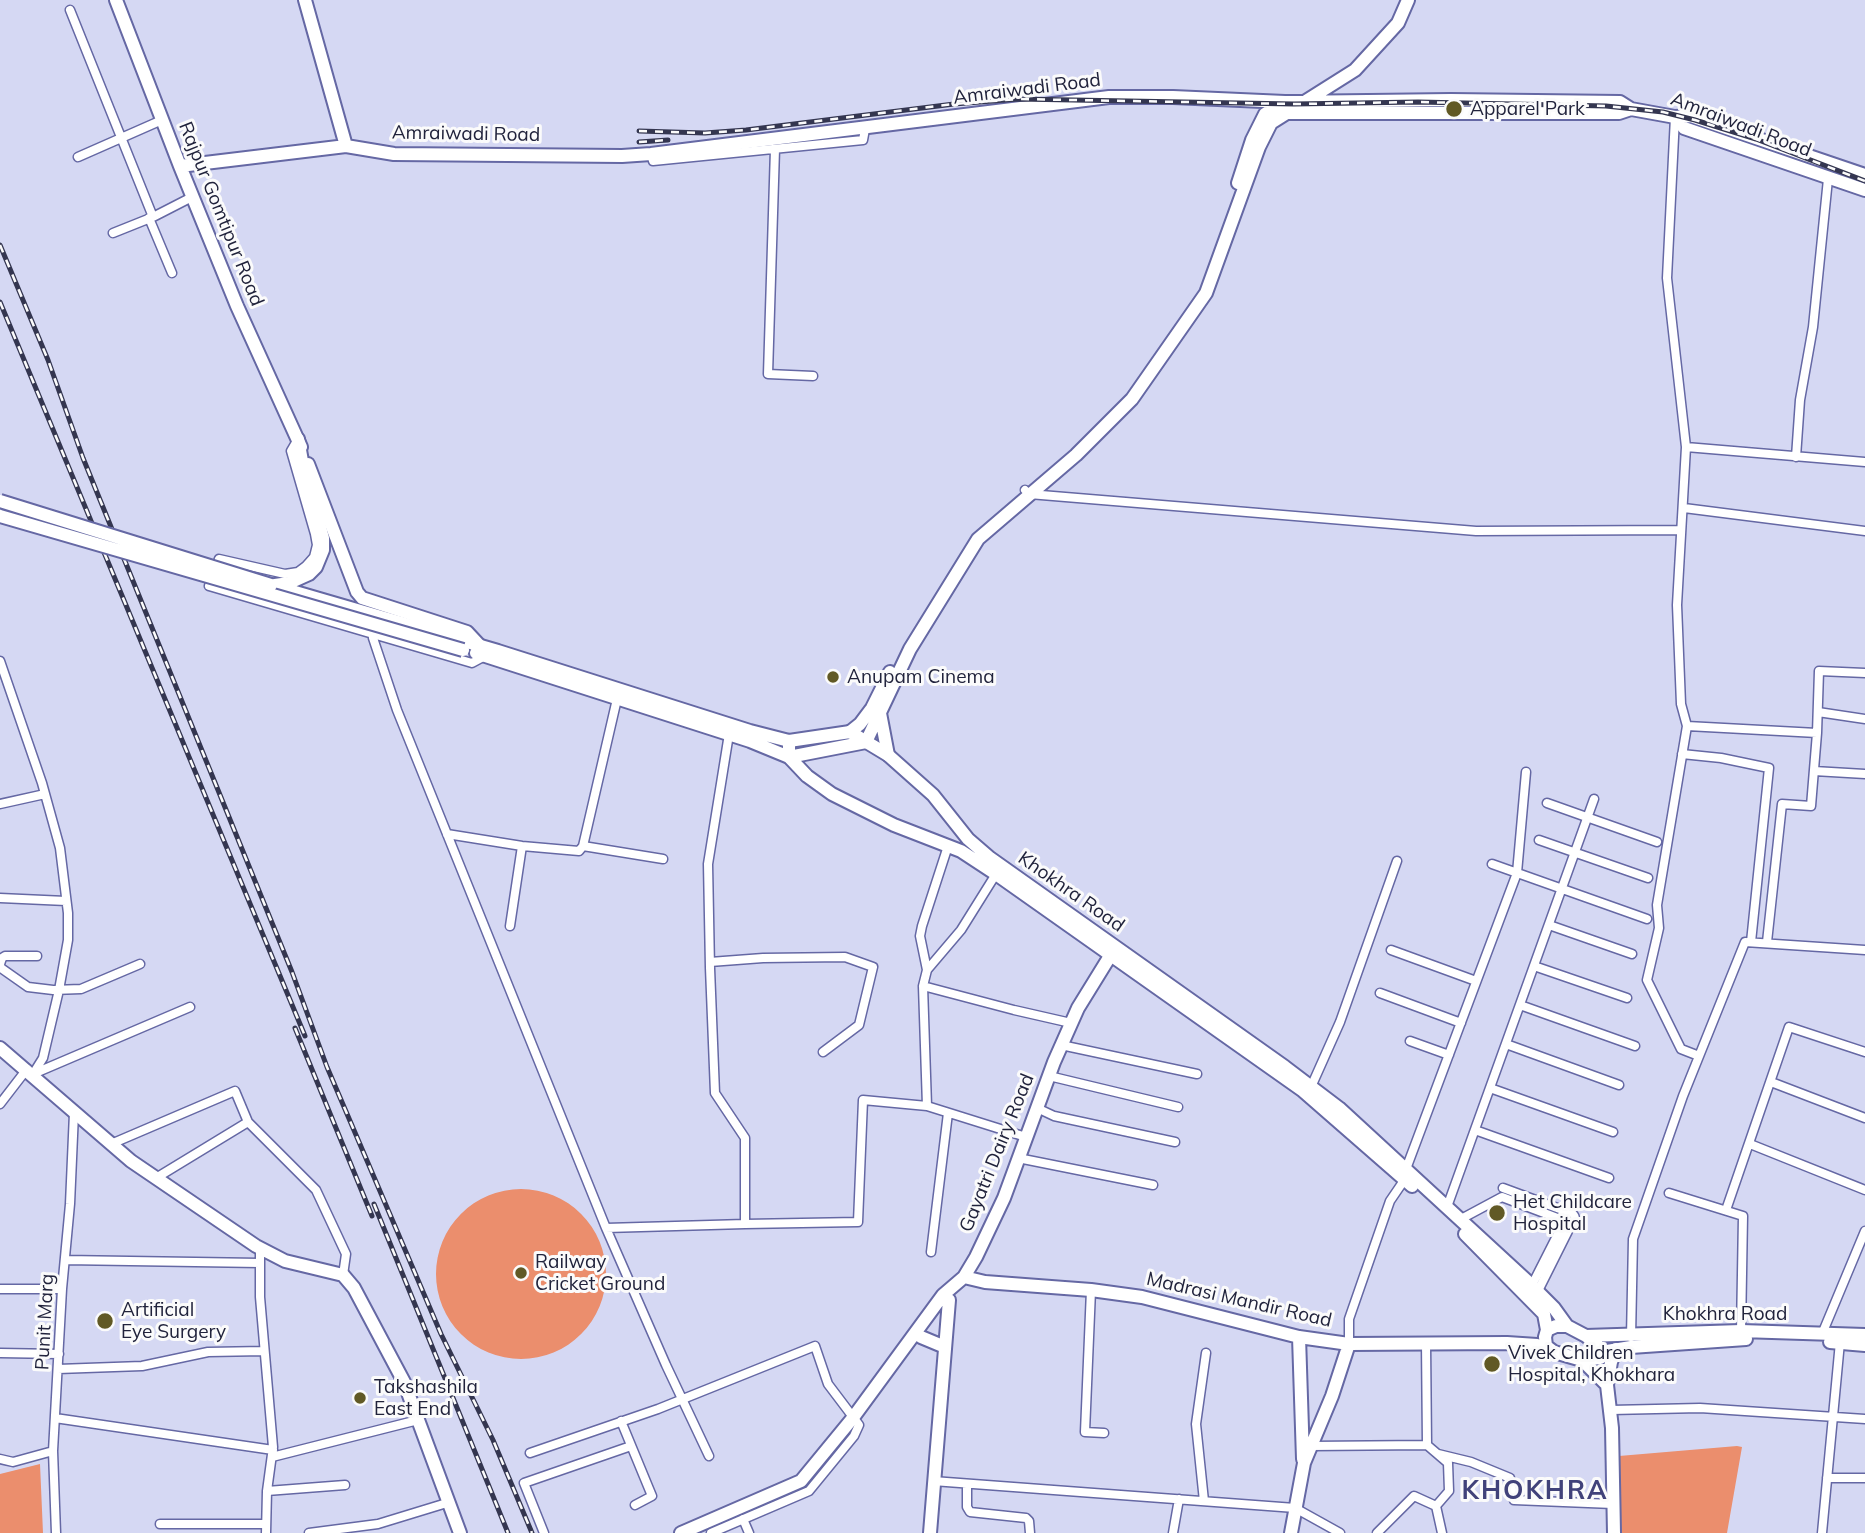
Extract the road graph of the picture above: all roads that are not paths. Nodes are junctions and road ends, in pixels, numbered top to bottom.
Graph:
1 (116, 0) edge
2 (304, 0) edge
3 (1401, 0) edge
4 (1409, 0) edge
5 (70, 9) dead end
6 (1244, 100) junction
7 (1304, 101) junction
8 (1284, 108) junction
9 (1631, 109) junction
10 (1265, 114) junction
11 (1675, 117) junction
12 (162, 120) junction
13 (865, 129) junction
14 (120, 138) junction
15 (346, 146) junction
16 (775, 149) junction
17 (651, 154) junction
18 (1253, 154) junction
19 (78, 157) dead end
20 (180, 166) junction
21 (1865, 175) edge
22 (1828, 179) junction
23 (1865, 190) edge
24 (192, 197) junction
25 (151, 218) junction
26 (113, 233) dead end
27 (172, 273) dead end
28 (813, 376) dead end
29 (298, 439) junction
30 (1686, 447) junction
31 (1796, 457) junction
32 (1865, 462) edge
33 (1027, 492) junction
34 (0, 501) edge
35 (1684, 508) junction
36 (0, 516) edge
37 (1681, 530) junction
38 (1865, 531) edge
39 (271, 585) junction
40 (373, 639) dead end
41 (464, 646) junction
42 (486, 653) junction
43 (0, 661) edge
44 (1865, 673) edge
45 (617, 699) junction
46 (880, 712) junction
47 (1818, 712) junction
48 (1865, 719) edge
49 (1687, 726) junction
50 (850, 732) junction
51 (1817, 733) junction
52 (729, 734) junction
53 (789, 741) junction
54 (866, 742) junction
55 (1682, 754) junction
56 (888, 755) junction
57 (789, 757) junction
58 (1814, 771) junction
59 (1526, 772) dead end
60 (1865, 775) edge
61 (45, 794) junction
62 (1594, 799) dead end
63 (1546, 803) dead end
64 (0, 804) edge
65 (1588, 817) junction
66 (447, 834) junction
67 (968, 839) junction
68 (1539, 839) dead end
69 (1657, 842) dead end
70 (522, 846) junction
71 (583, 846) junction
72 (948, 846) junction
73 (961, 852) junction
74 (1575, 852) junction
75 (663, 859) dead end
76 (1397, 861) dead end
77 (1493, 864) dead end
78 (1517, 873) junction
79 (996, 874) junction
80 (1648, 878) dead end
81 (1562, 889) junction
82 (0, 898) edge
83 (66, 901) junction
84 (1647, 919) dead end
85 (1549, 925) junction
86 (510, 926) dead end
87 (1751, 942) junction
88 (1767, 942) junction
89 (1391, 950) dead end
90 (1865, 950) edge
91 (1113, 951) junction
92 (1632, 954) dead end
93 (37, 956) dead end
94 (710, 962) junction
95 (0, 964) edge
96 (139, 964) dead end
97 (1534, 966) junction
98 (927, 970) junction
99 (1476, 981) junction
100 (923, 986) junction
101 (59, 990) junction
102 (1380, 993) dead end
103 (1627, 999) dead end
104 (1520, 1005) junction
105 (190, 1007) dead end
106 (1071, 1023) junction
107 (1461, 1023) junction
108 (1410, 1041) dead end
109 (1506, 1044) junction
110 (1061, 1045) junction
111 (1635, 1046) dead end
112 (0, 1048) edge
113 (823, 1052) dead end
114 (1865, 1052) edge
115 (1449, 1055) junction
116 (1699, 1056) junction
117 (30, 1072) junction
118 (1197, 1074) dead end
119 (1049, 1076) junction
120 (1771, 1083) junction
121 (1619, 1085) dead end
122 (1311, 1087) junction
123 (1490, 1088) junction
124 (0, 1104) edge
125 (927, 1106) junction
126 (1178, 1107) dead end
127 (1037, 1108) junction
128 (74, 1113) junction
129 (948, 1113) junction
130 (1865, 1118) edge
131 (248, 1122) junction
132 (1475, 1130) junction
133 (1613, 1132) dead end
134 (1026, 1137) junction
135 (1175, 1142) dead end
136 (111, 1144) junction
137 (1751, 1144) junction
138 (1018, 1158) junction
139 (1405, 1174) junction
140 (156, 1178) junction
141 (1609, 1178) dead end
142 (1153, 1185) dead end
143 (1503, 1188) dead end
144 (1865, 1190) edge
145 (1669, 1193) dead end
146 (1447, 1207) junction
147 (1726, 1210) junction
148 (1461, 1219) junction
149 (1565, 1223) junction
150 (745, 1224) junction
151 (606, 1228) junction
152 (1865, 1231) edge
153 (260, 1248) junction
154 (931, 1252) dead end
155 (65, 1260) junction
156 (260, 1263) junction
157 (343, 1275) junction
158 (960, 1281) junction
159 (1535, 1288) junction
160 (0, 1289) edge
161 (62, 1289) junction
162 (1091, 1290) junction
163 (949, 1300) junction
164 (1567, 1326) junction
165 (1741, 1331) junction
166 (1546, 1333) junction
167 (1822, 1334) junction
168 (1865, 1335) edge
169 (921, 1336) junction
170 (1586, 1336) junction
171 (1299, 1337) junction
172 (1631, 1340) junction
173 (1840, 1342) junction
174 (1426, 1343) junction
175 (1507, 1343) junction
176 (1349, 1344) junction
177 (1865, 1345) edge
178 (945, 1347) junction
179 (1616, 1349) junction
180 (264, 1352) junction
181 (1554, 1352) junction
182 (1601, 1352) junction
183 (0, 1353) edge
184 (1206, 1353) dead end
185 (59, 1354) junction
186 (1582, 1360) junction
187 (58, 1369) junction
188 (1607, 1385) junction
189 (682, 1399) junction
190 (1611, 1410) junction
191 (55, 1418) junction
192 (1833, 1418) junction
193 (1865, 1419) edge
194 (418, 1420) junction
195 (855, 1420) junction
196 (621, 1421) junction
197 (1104, 1433) dead end
198 (1427, 1445) junction
199 (631, 1446) junction
200 (1311, 1446) junction
201 (53, 1451) junction
202 (530, 1453) dead end
203 (272, 1454) junction
204 (1438, 1454) junction
205 (709, 1456) dead end
206 (0, 1459) edge
207 (13, 1462) junction
208 (1304, 1463) junction
209 (0, 1466) edge
210 (1827, 1478) junction
211 (1865, 1478) edge
212 (933, 1481) junction
213 (967, 1484) junction
214 (345, 1485) dead end
215 (267, 1491) junction
216 (1179, 1499) junction
217 (1204, 1501) junction
218 (450, 1502) junction
219 (1614, 1504) junction
220 (635, 1505) dead end
221 (1437, 1506) junction
222 (1295, 1508) junction
223 (743, 1519) junction
224 (160, 1524) dead end
225 (266, 1529) edge
226 (56, 1533) edge
227 (309, 1533) edge
228 (460, 1533) edge
229 (544, 1533) edge
230 (681, 1533) edge
231 (694, 1533) edge
232 (711, 1533) edge
233 (749, 1533) edge
234 (930, 1533) edge
235 (1030, 1533) edge
236 (1173, 1533) edge
237 (1291, 1533) edge
238 (1340, 1533) edge
239 (1377, 1533) edge
240 (1442, 1533) edge
241 (1614, 1533) edge
242 (1822, 1533) edge

1 - 12 main road, Rajpur Gomtipur Road
2 - 15 main road
3 - 8 main road
4 - 7 main road
5 - 14 street
6 - 8 main road, Amraiwadi Road
6 - 10 main road
6 - 13 main road, Amraiwadi Road
7 - 8 main road
7 - 9 main road, Amraiwadi Road
8 - 9 main road
8 - 10 main road
8 - 18 main road
9 - 11 main road, Amraiwadi Road
10 - 18 main road
11 - 21 main road
11 - 22 main road, Amraiwadi Road
11 - 30 street
12 - 14 street
12 - 20 main road, Rajpur Gomtipur Road
13 - 16 street
13 - 17 main road, Amraiwadi Road
14 - 19 street
14 - 25 street
15 - 17 main road, Amraiwadi Road
15 - 20 main road, Amraiwadi Road
16 - 17 street
16 - 28 street
18 - 33 main road
20 - 24 main road, Rajpur Gomtipur Road
22 - 23 main road, Amraiwadi Road
22 - 31 street
24 - 25 street
24 - 29 main road, Rajpur Gomtipur Road
25 - 26 street
25 - 27 street
29 - 39 main road
29 - 42 main road
29 - 42 street
30 - 31 street
30 - 35 street
31 - 32 street
33 - 37 street
33 - 46 main road
33 - 50 main road
34 - 39 main road, bridge
35 - 37 street
35 - 38 street
36 - 41 main road, bridge
37 - 49 street
39 - 41 main road
40 - 66 street
41 - 42 main road, Khokhra Road
42 - 45 main road, Khokhra Road
42 - 53 main road, Khokhra Road
43 - 61 street
44 - 47 street
45 - 52 main road, Khokhra Road
45 - 71 street
46 - 54 main road
46 - 56 main road
47 - 48 street
47 - 51 street
49 - 51 street
49 - 55 street
50 - 53 main road, Khokhra Road
50 - 54 main road, Khokhra Road
51 - 58 street
52 - 57 main road, Khokhra Road
52 - 94 street
53 - 57 main road
54 - 56 main road, Khokhra Road
54 - 57 main road
55 - 87 street
55 - 116 street
56 - 67 main road, Khokhra Road
57 - 72 main road, Khokhra Road
58 - 60 street
58 - 88 street
59 - 78 street
61 - 64 street
61 - 83 street
62 - 65 street
63 - 65 street
65 - 69 street
65 - 74 street
66 - 70 street
66 - 151 street
67 - 73 main road
67 - 91 main road, Khokhra Road
68 - 74 street
70 - 71 street
70 - 86 street
71 - 75 street
72 - 73 main road, Khokhra Road
72 - 98 street
73 - 79 main road, Khokhra Road
74 - 80 street
74 - 81 street
76 - 122 street
77 - 78 street
78 - 81 street
78 - 99 street
79 - 91 main road, Khokhra Road
79 - 98 street
81 - 84 street
81 - 85 street
82 - 83 street
83 - 101 street
85 - 92 street
85 - 97 street
87 - 88 street
87 - 116 street
88 - 90 street
89 - 99 street
91 - 106 main road, Gayatri Dairy Road
91 - 122 main road, Khokhra Road
91 - 139 main road, Khokhra Road
93 - 95 street
94 - 113 street
94 - 150 street
95 - 101 street
96 - 101 street
97 - 103 street
97 - 104 street
98 - 100 street
99 - 107 street
100 - 106 street
100 - 125 street
101 - 117 street
102 - 107 street
104 - 109 street
104 - 111 street
105 - 117 street
106 - 110 main road, Gayatri Dairy Road
107 - 115 street
108 - 115 street
109 - 121 street
109 - 123 street
110 - 118 street
110 - 119 main road, Gayatri Dairy Road
112 - 117 main road
114 - 120 street
115 - 139 street
116 - 172 street
117 - 124 street
117 - 128 main road
119 - 126 street
119 - 127 main road, Gayatri Dairy Road
120 - 130 street
120 - 137 street
122 - 139 main road, Khokhra Road
123 - 132 street
123 - 133 street
125 - 129 street
125 - 150 street
127 - 134 main road, Gayatri Dairy Road
127 - 135 street
128 - 136 main road
128 - 155 street, Punit Marg
129 - 134 street
129 - 154 street
131 - 136 street
131 - 140 street
131 - 157 street
132 - 141 street
132 - 146 street
134 - 138 main road, Gayatri Dairy Road
136 - 140 main road
137 - 144 street
137 - 147 street
138 - 142 street
138 - 158 main road, Gayatri Dairy Road
139 - 146 main road, Khokhra Road
139 - 166 main road, Khokhra Road
139 - 176 street
140 - 153 main road
143 - 149 street
145 - 147 street
146 - 148 main road, Khokhra Road
147 - 165 street
148 - 149 street
148 - 159 main road, Khokhra Road
149 - 159 street
150 - 151 street
151 - 189 street
152 - 167 street
153 - 156 street
153 - 157 main road
155 - 156 street
155 - 161 street, Punit Marg
156 - 180 street
157 - 194 main road
158 - 162 main road, Madrasi Mandir Road
158 - 163 main road
158 - 195 main road, Gayatri Dairy Road
159 - 164 main road, Khokhra Road
160 - 161 street
161 - 185 street, Punit Marg
162 - 171 main road, Madrasi Mandir Road
162 - 197 street
163 - 169 main road
163 - 178 main road
164 - 166 main road
164 - 170 main road
165 - 167 main road, Khokhra Road
165 - 172 main road, Khokhra Road
166 - 175 main road
166 - 181 main road, Khokhra Road
167 - 168 main road, Khokhra Road
169 - 178 main road
169 - 195 main road
170 - 172 main road, Khokhra Road
170 - 182 main road
171 - 176 main road, Madrasi Mandir Road
171 - 208 main road
172 - 173 main road, Khokhra Road
172 - 179 main road, Khokhra Road
173 - 177 main road, Khokhra Road
173 - 192 street
174 - 175 main road, Madrasi Mandir Road
174 - 176 main road, Madrasi Mandir Road
174 - 198 street
175 - 181 main road
176 - 200 main road
178 - 212 main road
179 - 182 main road, Khokhra Road
179 - 188 main road
180 - 187 street
180 - 203 street
181 - 186 main road
182 - 186 main road, Khokhra Road
183 - 185 street
184 - 217 street
185 - 187 street, Punit Marg
186 - 188 main road
187 - 191 street, Punit Marg
188 - 190 main road
189 - 195 street
189 - 196 street
189 - 205 street
190 - 192 street
190 - 219 main road
191 - 201 street, Punit Marg
191 - 203 street
192 - 193 street
192 - 210 street
194 - 203 street
194 - 218 main road
195 - 223 street
195 - 230 main road
195 - 231 main road
196 - 199 street
196 - 202 street
198 - 200 street
198 - 204 street
199 - 220 street
199 - 229 street
200 - 208 main road
201 - 207 street
201 - 226 street, Punit Marg
203 - 215 street
204 - 219 street
204 - 221 street
206 - 207 street
207 - 209 street
208 - 222 main road
210 - 211 street
210 - 242 street
212 - 213 street
212 - 234 main road
213 - 216 street
213 - 235 street
214 - 215 street
215 - 225 street
216 - 217 street
216 - 236 street
217 - 222 street
218 - 227 street
218 - 228 main road
219 - 241 main road
221 - 239 street
221 - 240 street
222 - 237 main road
222 - 238 street
223 - 232 street
223 - 233 street
224 - 225 street

